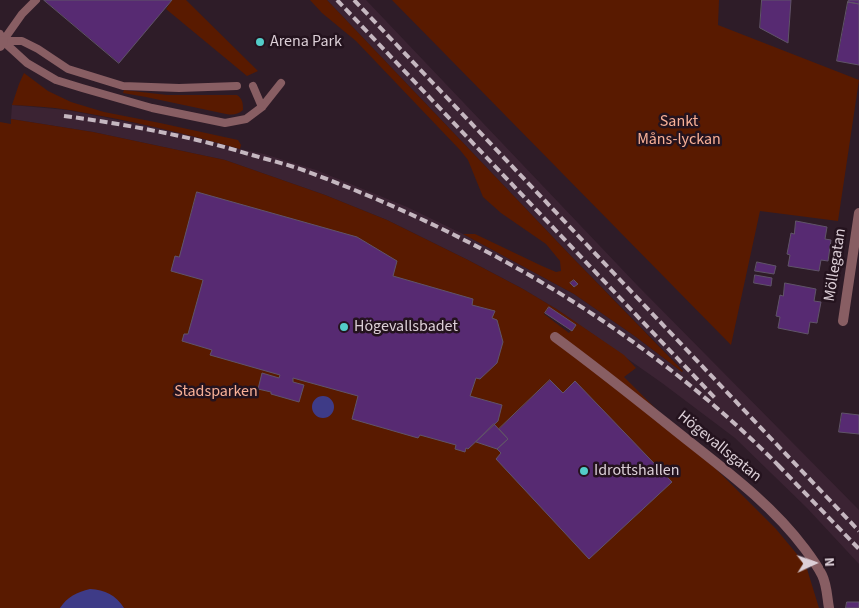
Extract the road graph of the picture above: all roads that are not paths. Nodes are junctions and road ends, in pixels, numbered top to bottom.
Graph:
1 (36, 0) edge
2 (1, 40) edge
3 (281, 83) dead end
4 (237, 86) dead end
5 (253, 86) dead end
6 (262, 106) junction
7 (859, 213) edge
8 (842, 321) dead end
9 (555, 337) dead end
10 (829, 608) edge

1 - 2 lane
2 - 4 lane
2 - 6 lane
3 - 6 lane
5 - 6 lane
7 - 8 street, Möllegatan
9 - 10 street, Högevallsgatan

